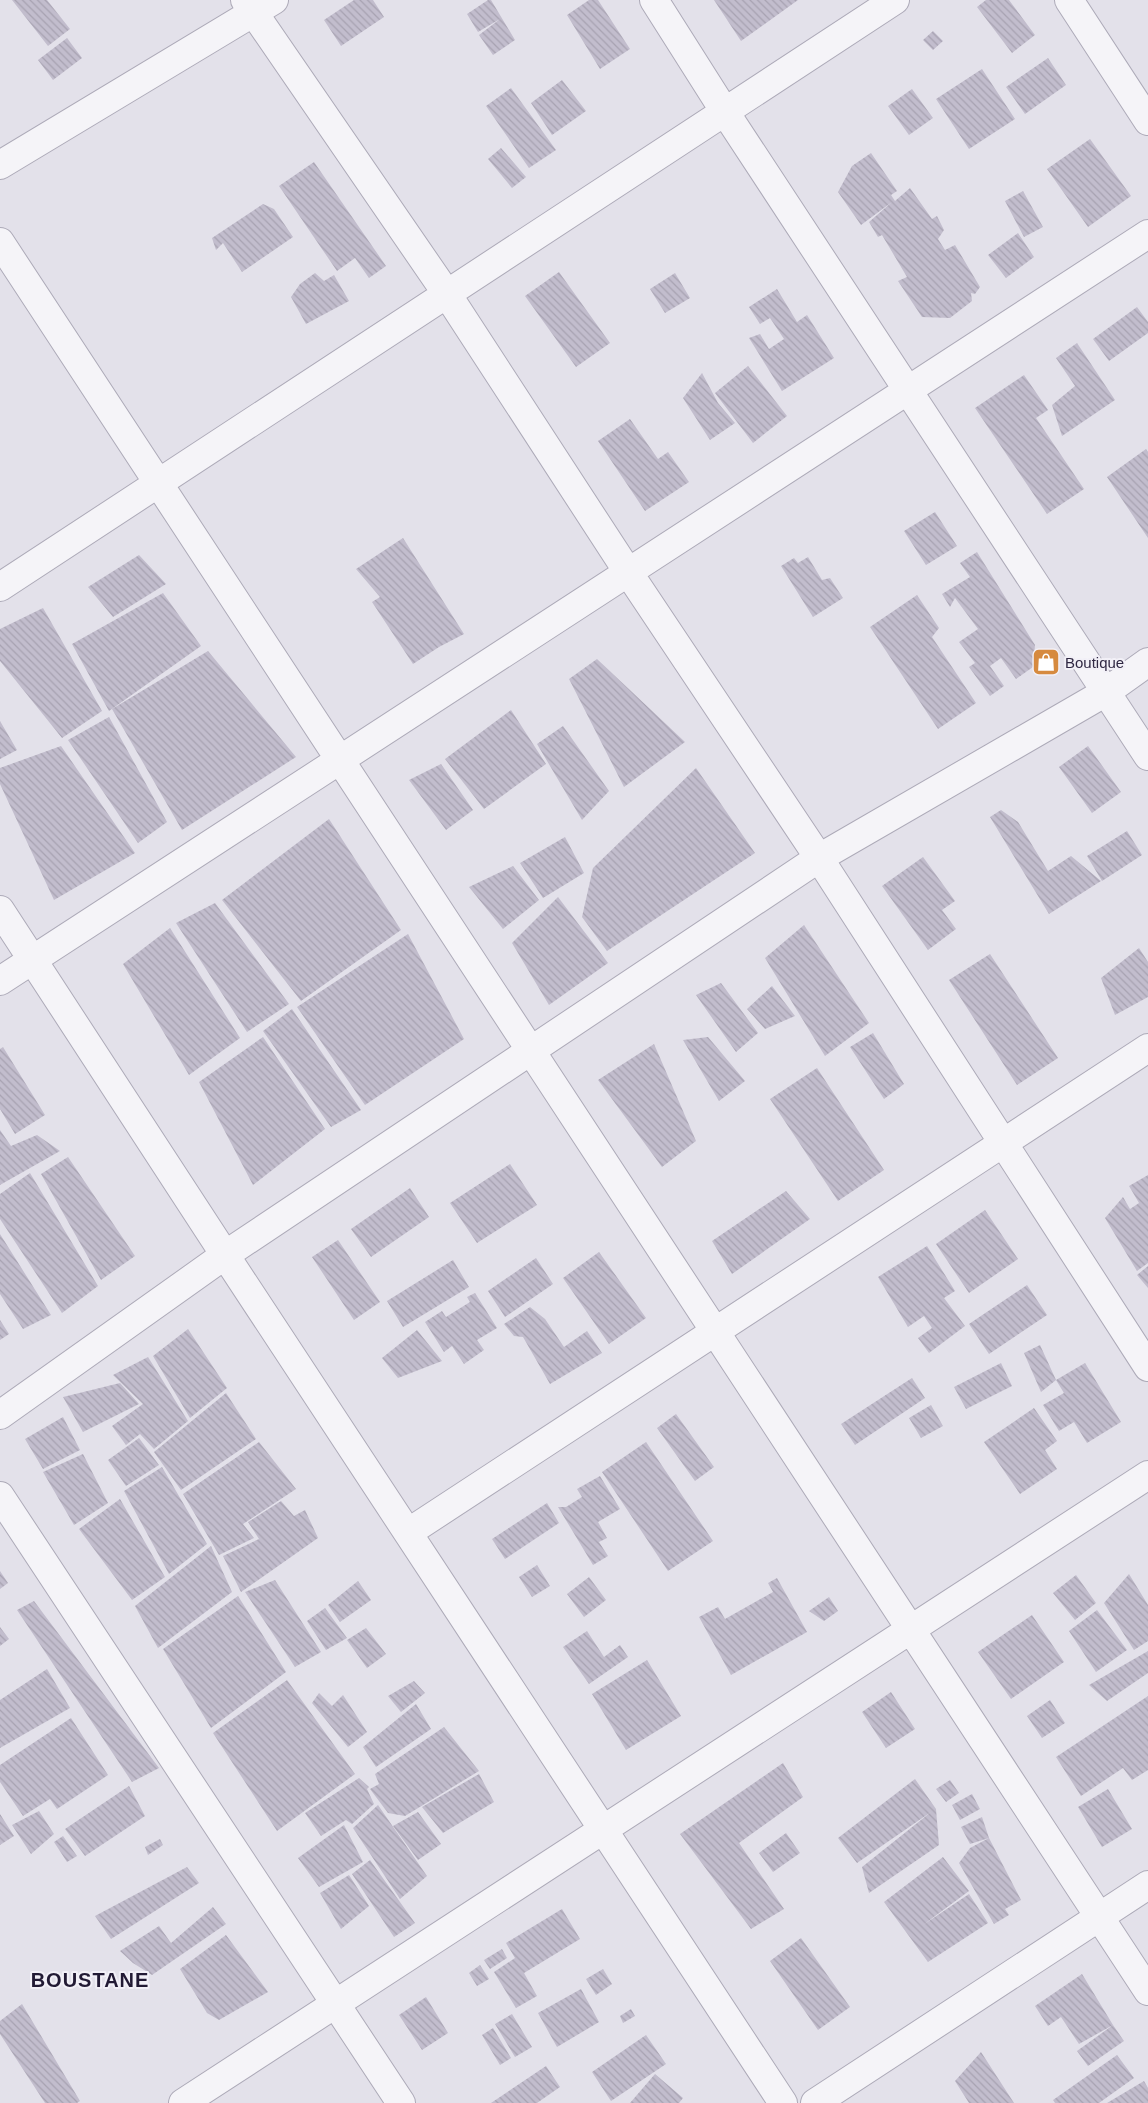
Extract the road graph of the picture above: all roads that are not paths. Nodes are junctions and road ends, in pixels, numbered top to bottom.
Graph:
1 (654, 0) edge
2 (895, 0) edge
3 (1069, 0) edge
4 (258, 4) edge
5 (725, 112) junction
6 (1148, 121) edge
7 (0, 165) edge
8 (1148, 234) edge
9 (0, 242) edge
10 (447, 294) junction
11 (908, 391) junction
12 (158, 483) junction
13 (628, 572) junction
14 (0, 587) edge
15 (1148, 662) edge
16 (1106, 692) junction
17 (1148, 756) edge
18 (340, 760) junction
19 (819, 858) junction
20 (0, 910) edge
21 (33, 960) junction
22 (0, 981) edge
23 (1148, 1048) edge
24 (531, 1053) junction
25 (1002, 1144) junction
26 (225, 1255) junction
27 (715, 1332) junction
28 (1148, 1367) edge
29 (0, 1415) edge
30 (1148, 1475) edge
31 (0, 1496) edge
32 (409, 1532) junction
33 (910, 1629) junction
34 (603, 1829) junction
35 (1148, 1885) edge
36 (1099, 1917) junction
37 (1148, 1991) edge
38 (336, 2004) junction
39 (183, 2103) edge
40 (401, 2103) edge
41 (783, 2103) edge
42 (815, 2103) edge

1 - 5 street
2 - 5 street
3 - 6 street
4 - 7 street
4 - 10 street
5 - 10 street
5 - 11 street
8 - 11 street
9 - 12 street
10 - 12 street
10 - 13 street
11 - 13 street
11 - 16 street
12 - 14 street
12 - 18 street
13 - 18 street
13 - 19 street
15 - 16 street
16 - 17 street
16 - 19 street
18 - 21 street
18 - 24 street
19 - 24 street
19 - 25 street
20 - 21 street
21 - 22 street
21 - 26 street
23 - 25 street
24 - 26 street
24 - 27 street
25 - 27 street
25 - 28 street
26 - 29 street
26 - 32 street
27 - 32 street
27 - 33 street
30 - 33 street
31 - 38 street
32 - 34 street
33 - 34 street
33 - 36 street
34 - 38 street
34 - 41 street
35 - 36 street
36 - 37 street
36 - 42 street
38 - 39 street
38 - 40 street

